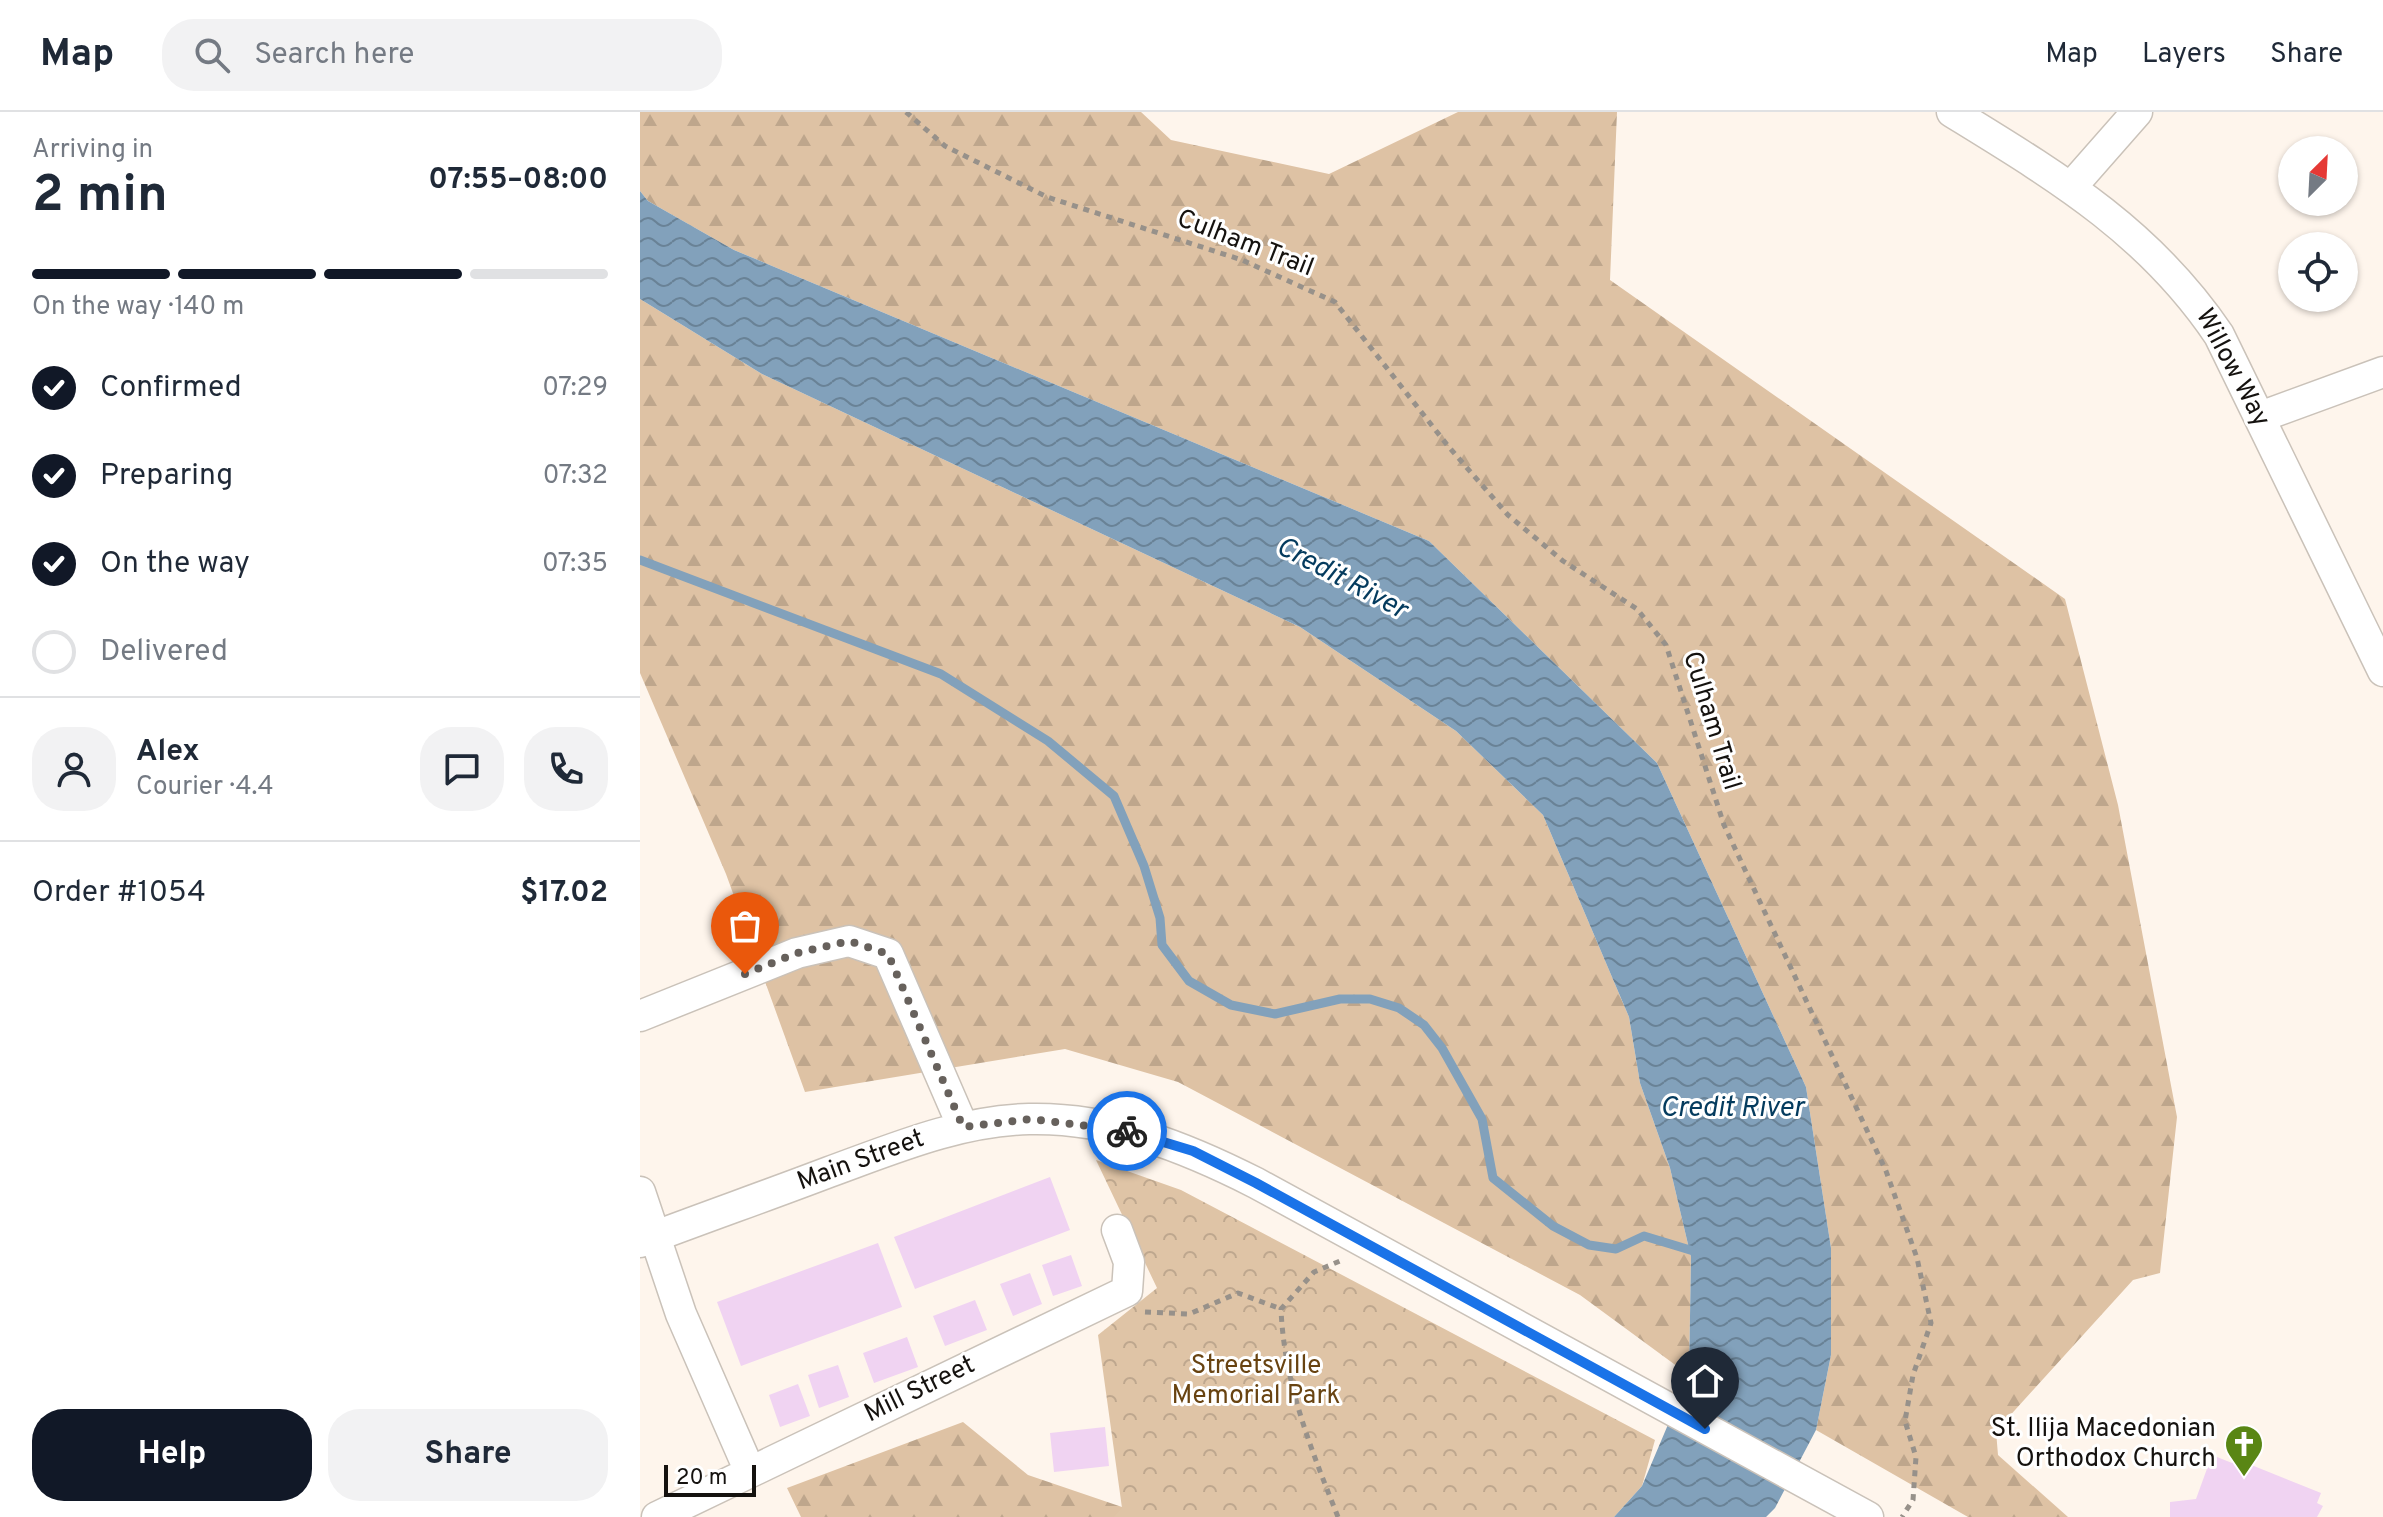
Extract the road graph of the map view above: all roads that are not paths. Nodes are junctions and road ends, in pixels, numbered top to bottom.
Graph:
1 (1952, 112) edge
2 (2137, 112) edge
3 (2072, 186) junction
4 (2383, 372) edge
5 (2260, 417) junction
6 (2383, 671) edge
7 (640, 1016) edge
8 (963, 1127) junction
9 (640, 1192) edge
10 (1117, 1230) dead end
11 (648, 1239) edge
12 (750, 1472) junction
13 (657, 1517) edge
14 (1868, 1517) edge

1 - 3 street, Willow Way
2 - 3 street
3 - 5 street, Willow Way
4 - 5 street
5 - 6 street, Willow Way
7 - 8 street
8 - 11 street, Main Street
8 - 14 street, Main Street
9 - 11 street
10 - 12 street, Mill Street
11 - 12 street
12 - 13 street, Mill Street

